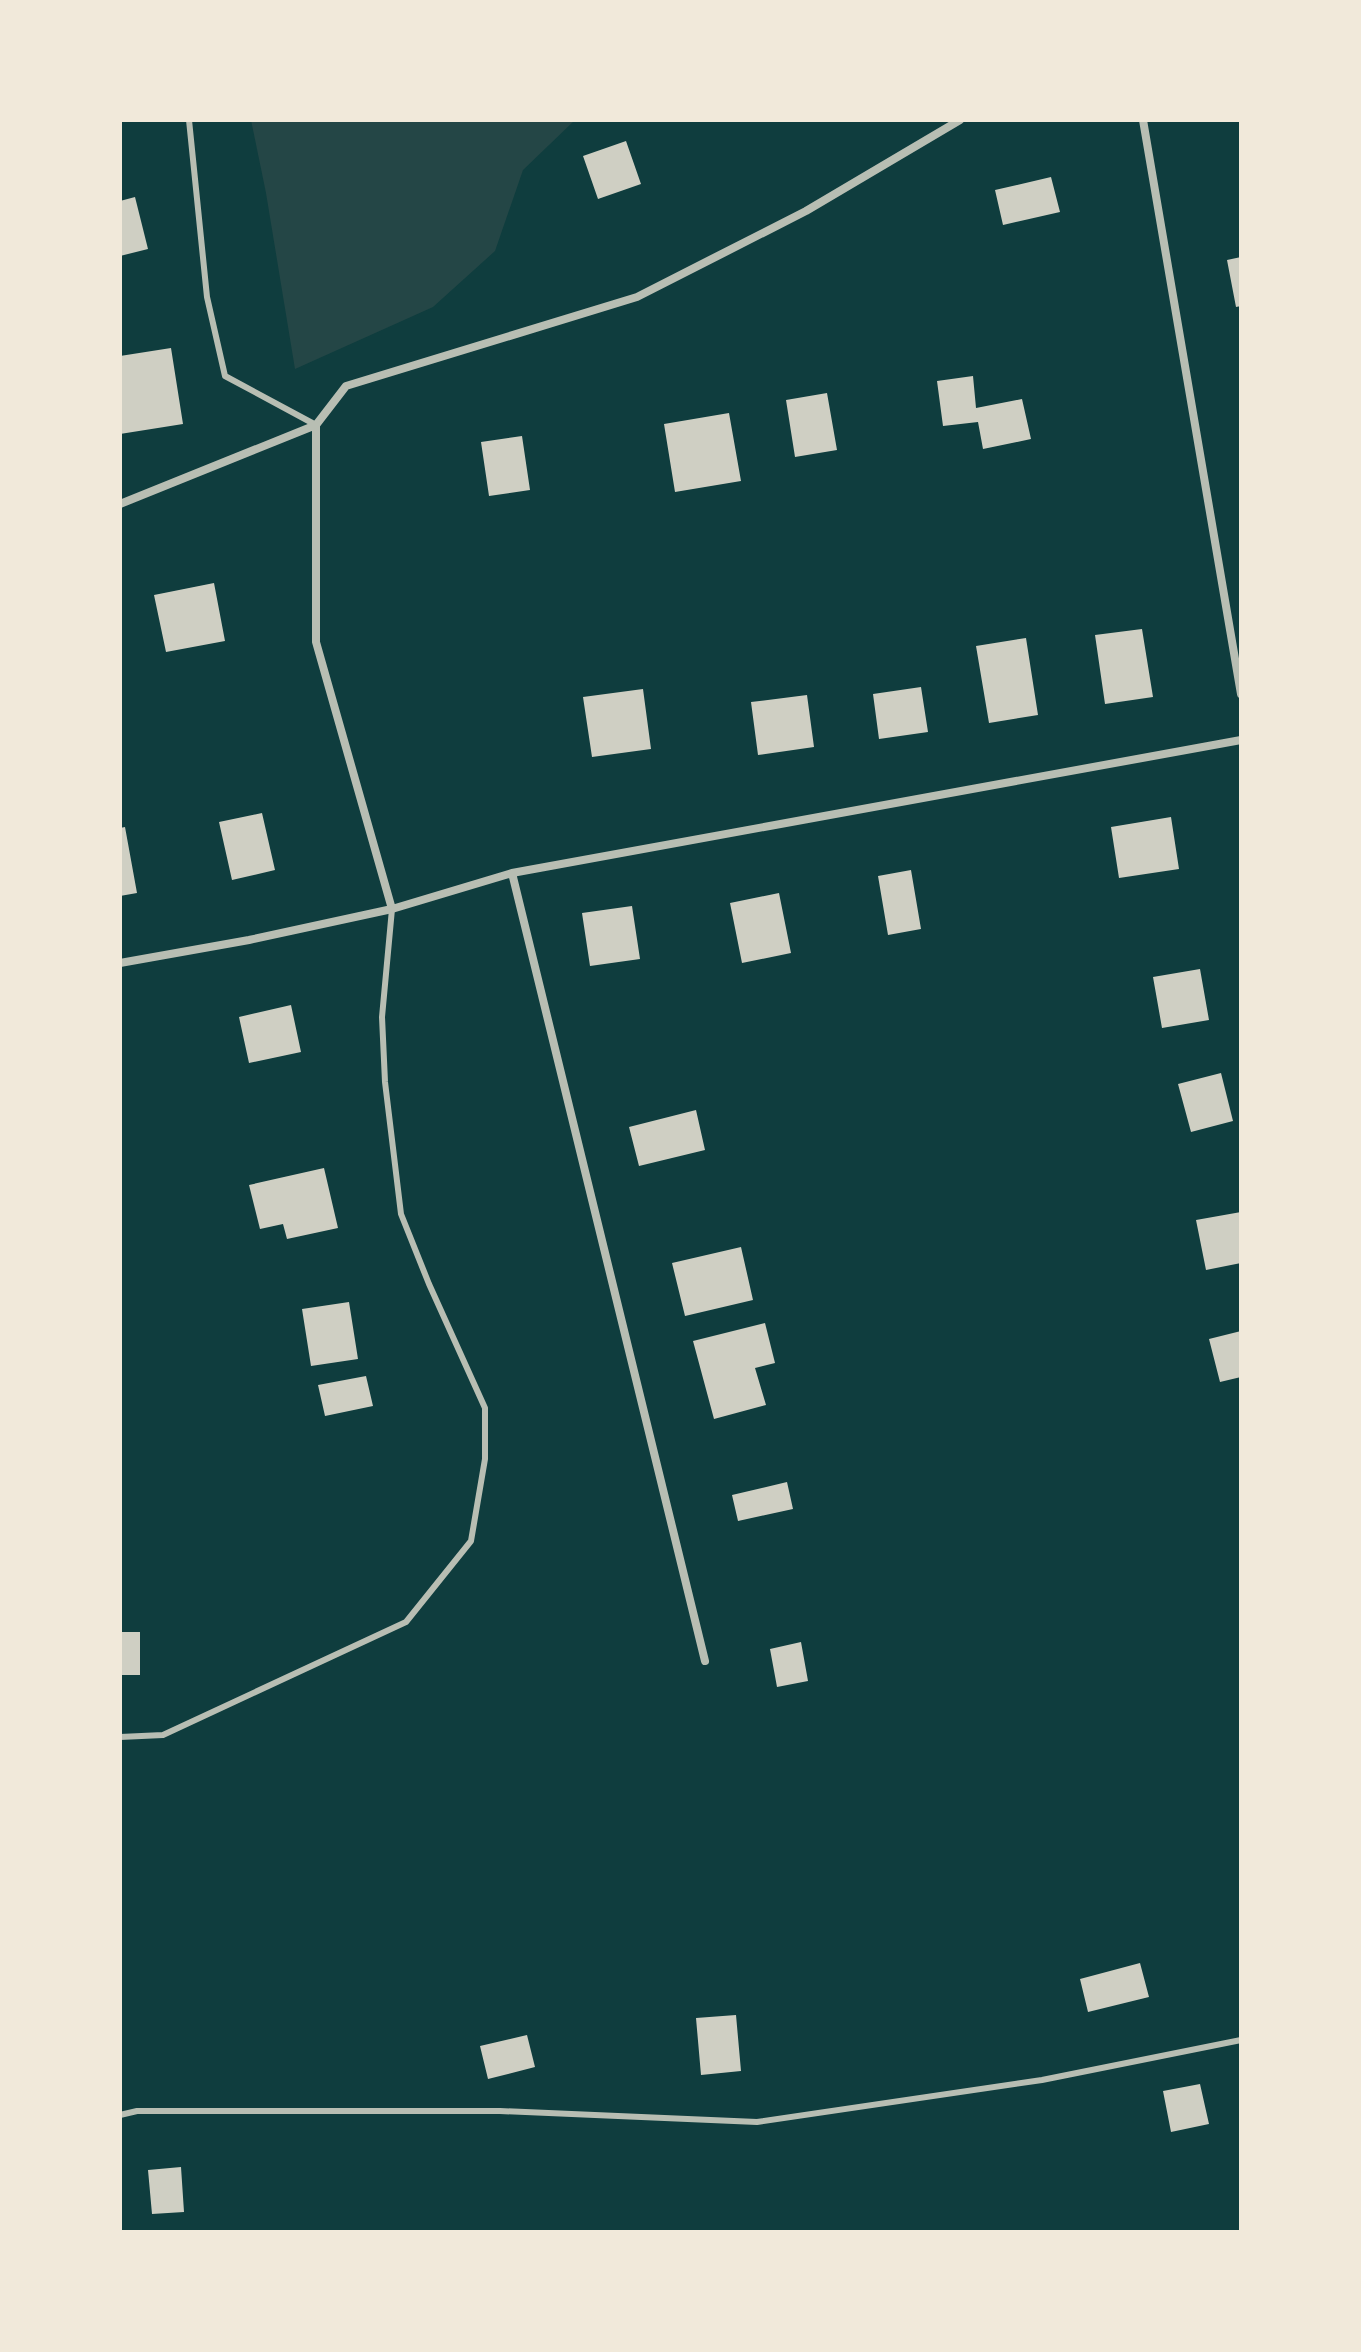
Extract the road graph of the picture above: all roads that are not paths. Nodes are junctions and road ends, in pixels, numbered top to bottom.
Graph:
1 (189, 120) edge
2 (960, 120) edge
3 (1143, 120) edge
4 (316, 425) junction
5 (120, 504) edge
6 (1241, 694) edge
7 (1241, 740) edge
8 (512, 873) junction
9 (392, 909) junction
10 (120, 963) edge
11 (705, 1661) dead end
12 (120, 1737) edge
13 (1241, 2040) edge
14 (120, 2115) edge

1 - 4 lane
2 - 4 street
3 - 6 street
4 - 5 street
4 - 9 street
7 - 8 street
8 - 9 street
8 - 11 street
9 - 10 street
9 - 12 lane
13 - 14 lane

